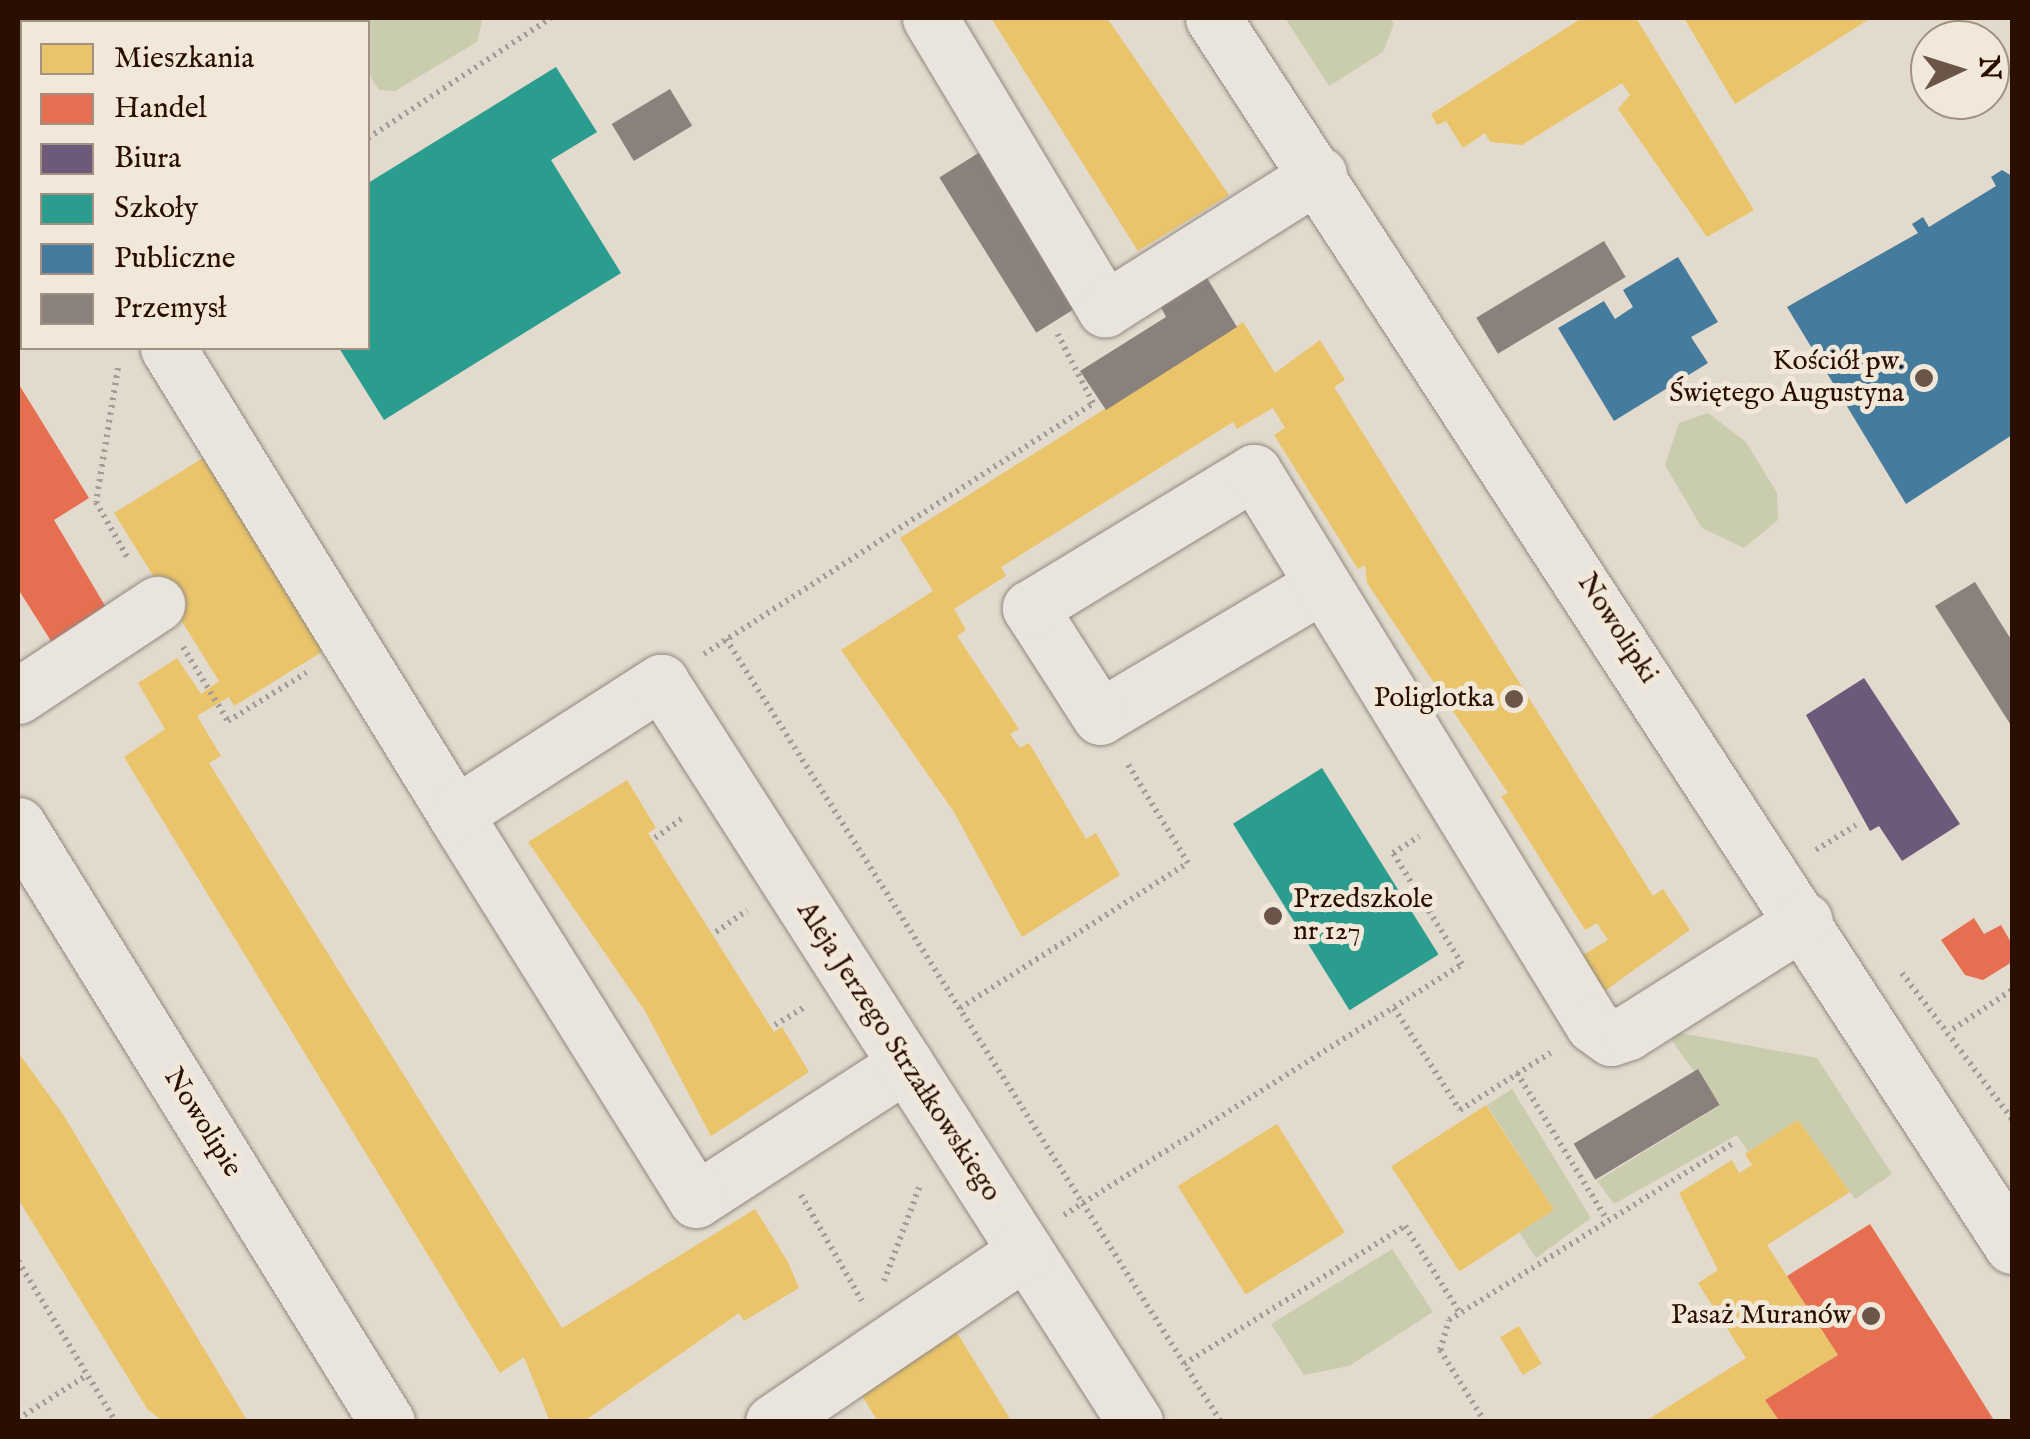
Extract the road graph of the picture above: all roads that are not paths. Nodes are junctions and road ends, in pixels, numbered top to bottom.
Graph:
1 (930, 18) edge
2 (1213, 18) edge
3 (1319, 174) junction
4 (169, 350) edge
5 (1322, 585) junction
6 (157, 604) dead end
7 (18, 696) edge
8 (455, 814) junction
9 (18, 825) edge
10 (1805, 920) junction
11 (906, 1064) junction
12 (2012, 1246) edge
13 (1023, 1247) junction
14 (387, 1422) edge
15 (773, 1422) edge
16 (1135, 1422) edge

1 - 3 street
2 - 3 street, Nowolipki
3 - 10 street, Nowolipki
4 - 8 street
5 - 5 street
5 - 10 street
6 - 7 street
8 - 11 street, Aleja Jerzego Strzałkowskiego
8 - 11 street
9 - 14 street, Nowolipie
10 - 12 street, Nowolipki
11 - 13 street, Aleja Jerzego Strzałkowskiego
13 - 15 street
13 - 16 street, Aleja Jerzego Strzałkowskiego

